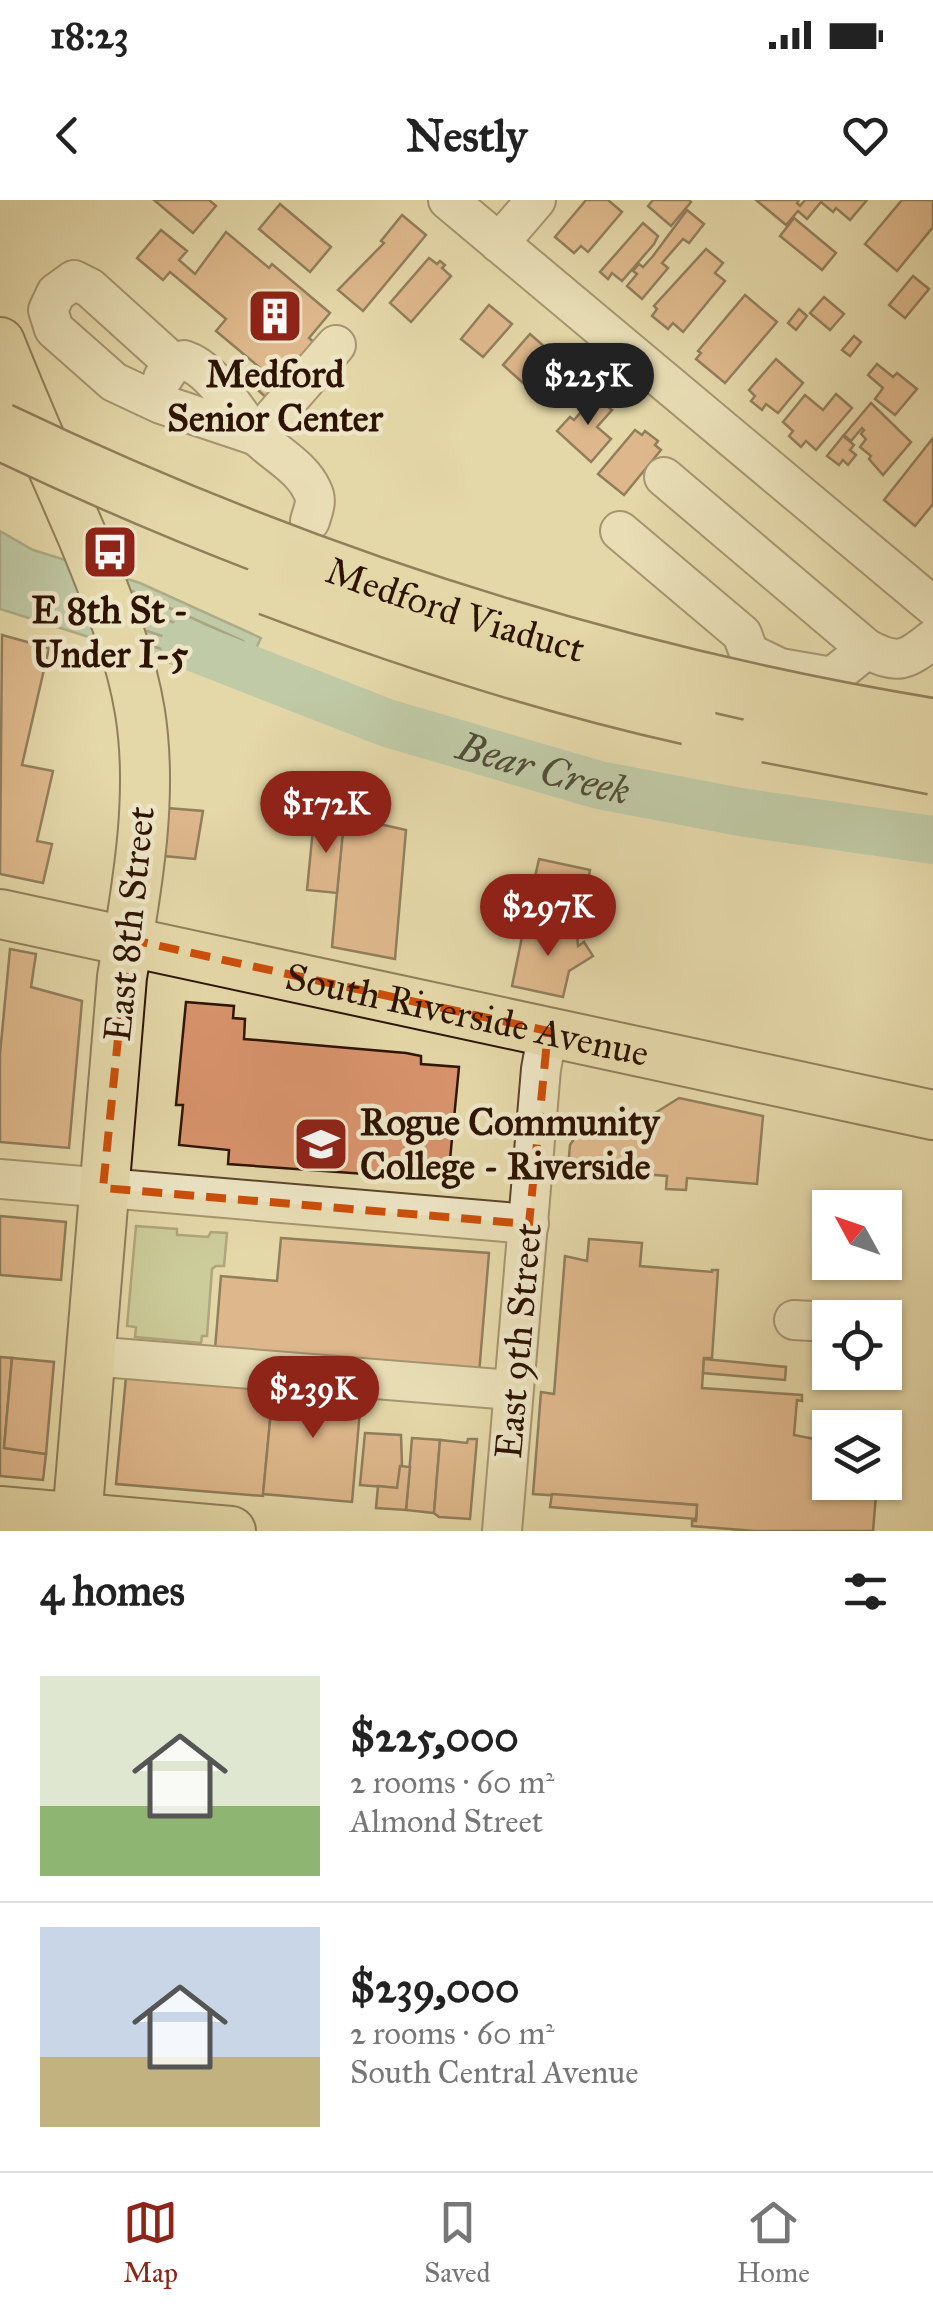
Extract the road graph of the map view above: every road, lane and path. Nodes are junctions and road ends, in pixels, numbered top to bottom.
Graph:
1 (448, 200) edge
2 (536, 200) edge
3 (499, 244) junction
4 (0, 342) edge
5 (336, 345) dead end
6 (173, 363) junction
7 (161, 404) junction
8 (0, 432) edge
9 (257, 436) junction
10 (0, 472) edge
11 (664, 477) dead end
12 (310, 521) dead end
13 (620, 530) dead end
14 (933, 606) edge
15 (933, 639) edge
16 (867, 649) junction
17 (933, 728) edge
18 (933, 766) edge
19 (0, 914) edge
20 (128, 940) junction
21 (548, 1031) junction
22 (933, 1115) edge
23 (0, 1179) edge
24 (103, 1188) junction
25 (529, 1224) junction
26 (90, 1356) junction
27 (512, 1390) junction
28 (0, 1511) edge
29 (77, 1524) edge
30 (231, 1531) edge
31 (502, 1531) edge

1 - 3 street
2 - 3 street
3 - 14 street
4 - 20 main road, East 8th Street
5 - 9 street
6 - 7 street
6 - 7 street
6 - 9 street
7 - 9 street
8 - 17 highway, Medford Viaduct, bridge
9 - 12 street
10 - 18 highway, Medford Viaduct, bridge
11 - 16 street
13 - 16 street
15 - 16 street
19 - 20 main road, South Riverside Avenue
20 - 21 main road, South Riverside Avenue
20 - 24 main road, East 8th Street
21 - 22 main road, South Riverside Avenue
21 - 25 street, East 9th Street
23 - 24 street
24 - 25 street
24 - 26 main road, East 8th Street
25 - 27 street, East 9th Street
26 - 27 street
26 - 29 main road, East 8th Street
27 - 31 street, East 9th Street
28 - 29 main road
29 - 30 main road

